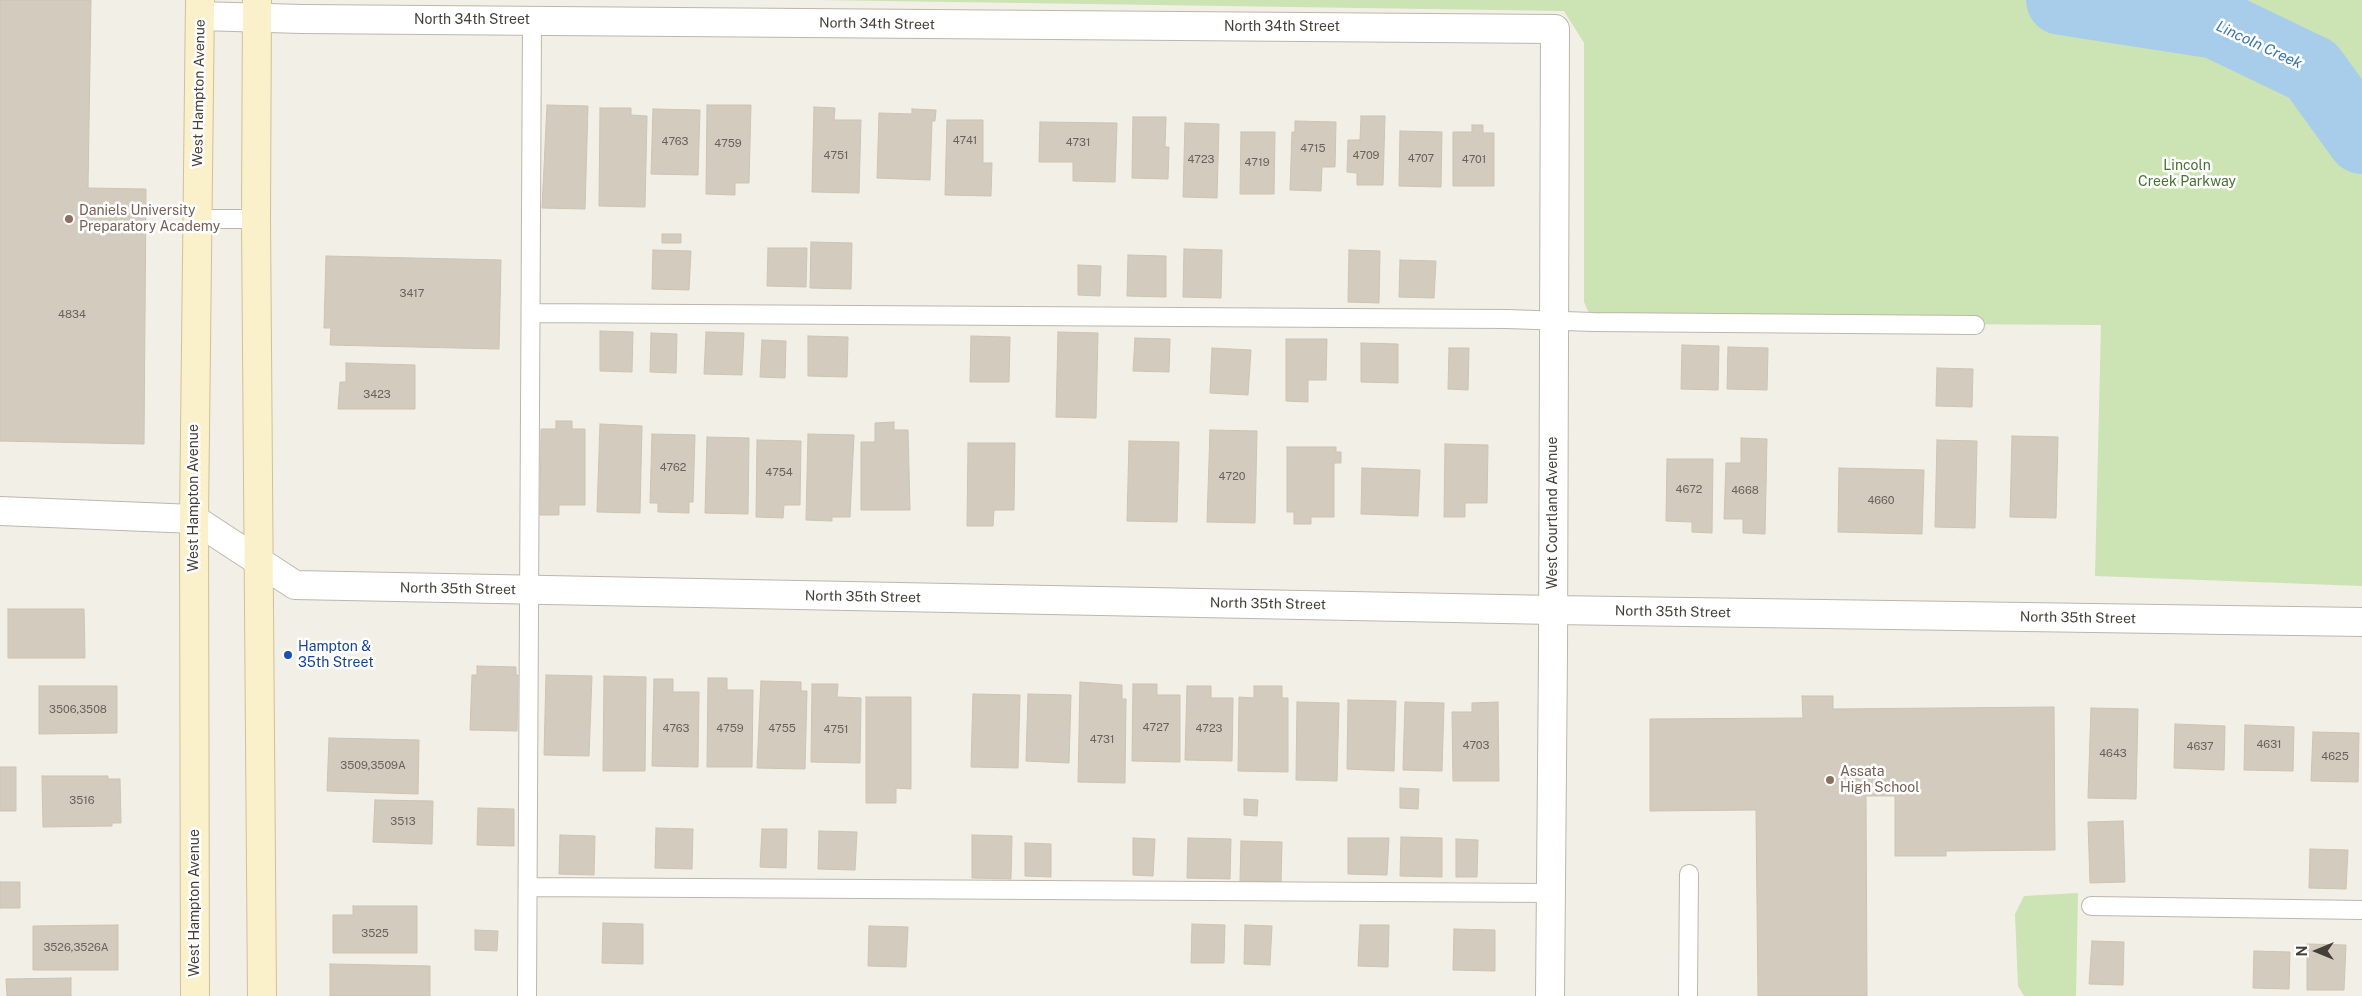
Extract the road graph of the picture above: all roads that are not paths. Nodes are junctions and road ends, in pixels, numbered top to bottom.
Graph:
1 (200, 8) edge
2 (257, 8) edge
3 (532, 21) junction
4 (1555, 29) joint
5 (198, 219) junction
6 (256, 219) junction
7 (531, 313) junction
8 (1553, 319) junction
9 (1975, 325) dead end
10 (0, 511) edge
11 (194, 519) junction
12 (259, 562) junction
13 (529, 591) junction
14 (1553, 610) junction
15 (2362, 622) edge
16 (1689, 874) dead end
17 (528, 887) junction
18 (1551, 893) junction
19 (2091, 906) dead end
20 (2362, 910) edge
21 (195, 996) edge
22 (262, 996) edge
23 (527, 996) edge
24 (1550, 996) edge
25 (1688, 996) edge

1 - 2 street, North 34th Street
1 - 5 main road, West Hampton Avenue
2 - 3 street, North 34th Street
2 - 6 main road
3 - 4 street, North 34th Street
3 - 7 lane
4 - 8 street, West Courtland Avenue
5 - 6 lane
5 - 11 main road, West Hampton Avenue
6 - 12 main road
7 - 8 lane
7 - 13 lane
8 - 9 lane
8 - 14 street, West Courtland Avenue
10 - 11 street
11 - 12 street, North 35th Street
11 - 21 main road, West Hampton Avenue
12 - 13 street, North 35th Street
12 - 22 main road
13 - 14 street, North 35th Street
13 - 17 lane
14 - 15 street, North 35th Street
14 - 18 street, West Courtland Avenue
16 - 25 lane
17 - 18 lane
17 - 23 lane
18 - 24 street, West Courtland Avenue
19 - 20 lane

